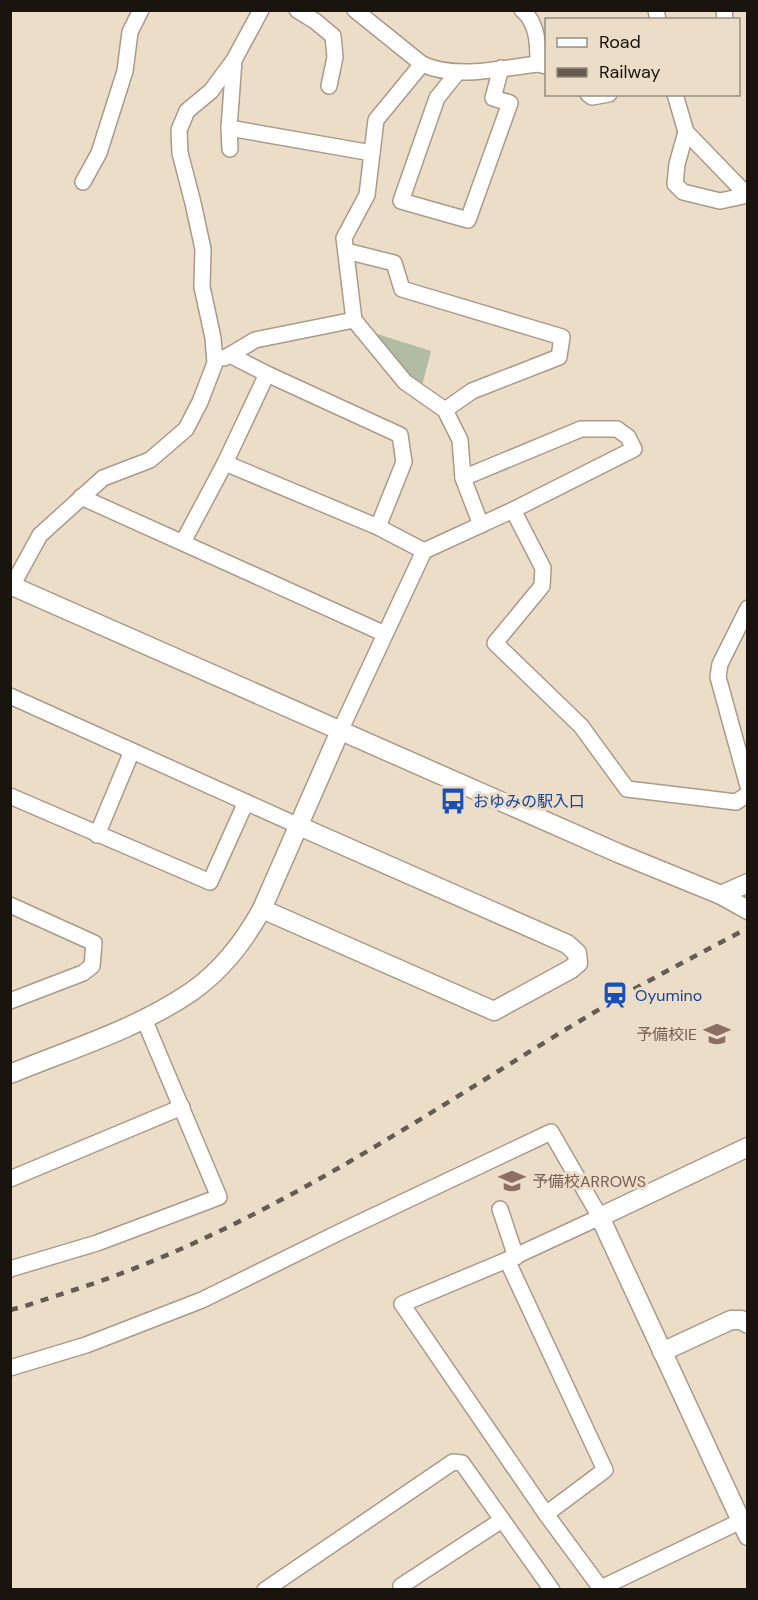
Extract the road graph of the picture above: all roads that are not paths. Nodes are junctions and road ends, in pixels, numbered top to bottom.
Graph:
1 (141, 10) edge
2 (261, 10) edge
3 (297, 10) edge
4 (355, 10) edge
5 (527, 12) edge
6 (319, 16) edge
7 (234, 60) junction
8 (422, 64) junction
9 (542, 65) edge
10 (501, 68) junction
11 (457, 73) junction
12 (329, 87) dead end
13 (676, 96) edge
14 (229, 128) junction
15 (686, 132) junction
16 (230, 149) dead end
17 (372, 153) junction
18 (83, 182) dead end
19 (747, 195) edge
20 (346, 251) junction
21 (354, 321) junction
22 (230, 355) junction
23 (215, 363) junction
24 (267, 374) junction
25 (446, 410) junction
26 (225, 463) junction
27 (463, 478) junction
28 (81, 497) junction
29 (513, 510) junction
30 (481, 525) junction
31 (378, 526) junction
32 (183, 542) junction
33 (424, 551) junction
34 (11, 585) edge
35 (747, 608) edge
36 (385, 634) junction
37 (10, 696) edge
38 (340, 731) junction
39 (132, 751) junction
40 (747, 786) edge
41 (747, 794) edge
42 (10, 796) edge
43 (246, 802) junction
44 (299, 826) junction
45 (97, 835) junction
46 (747, 883) edge
47 (721, 895) junction
48 (10, 905) edge
49 (262, 909) junction
50 (747, 910) edge
51 (10, 1001) edge
52 (144, 1019) junction
53 (10, 1074) edge
54 (182, 1107) junction
55 (747, 1147) edge
56 (10, 1179) edge
57 (500, 1209) dead end
58 (600, 1217) junction
59 (512, 1259) junction
60 (10, 1269) edge
61 (747, 1324) edge
62 (662, 1352) junction
63 (10, 1368) edge
64 (546, 1514) junction
65 (502, 1520) junction
66 (744, 1528) edge
67 (400, 1588) edge
68 (546, 1588) edge
69 (601, 1589) edge
70 (265, 1590) edge

1 - 18 street
2 - 7 street
3 - 6 street
4 - 8 street
5 - 9 street
6 - 12 street
7 - 14 street
7 - 23 street
8 - 11 street
8 - 17 street
9 - 10 street
10 - 11 street
10 - 11 street
13 - 15 street
14 - 16 street
14 - 17 street
15 - 19 street
15 - 19 street
17 - 20 street
20 - 21 street
20 - 25 street
21 - 22 street
21 - 25 street
22 - 23 street
22 - 24 street
23 - 28 street
24 - 26 street
24 - 31 street
25 - 27 street
26 - 31 street
26 - 32 street
27 - 29 street
27 - 30 street
28 - 32 street
28 - 34 street
29 - 30 street
29 - 41 street
30 - 33 street
31 - 33 street
32 - 36 street
33 - 36 street
34 - 38 street
35 - 40 street
36 - 38 street
37 - 39 street
38 - 44 street
38 - 47 street
39 - 43 street
39 - 45 street
42 - 45 street
43 - 44 street
43 - 45 street
44 - 49 street
44 - 49 street
46 - 47 street
47 - 50 street
48 - 51 street
49 - 52 street
52 - 53 street
52 - 54 street
54 - 56 street
54 - 60 street
55 - 58 street
57 - 59 street
58 - 59 street
58 - 62 street
58 - 63 street
59 - 64 street
59 - 64 street
61 - 62 street
62 - 66 street
64 - 69 street
65 - 67 street
65 - 68 street
65 - 70 street
66 - 69 street

